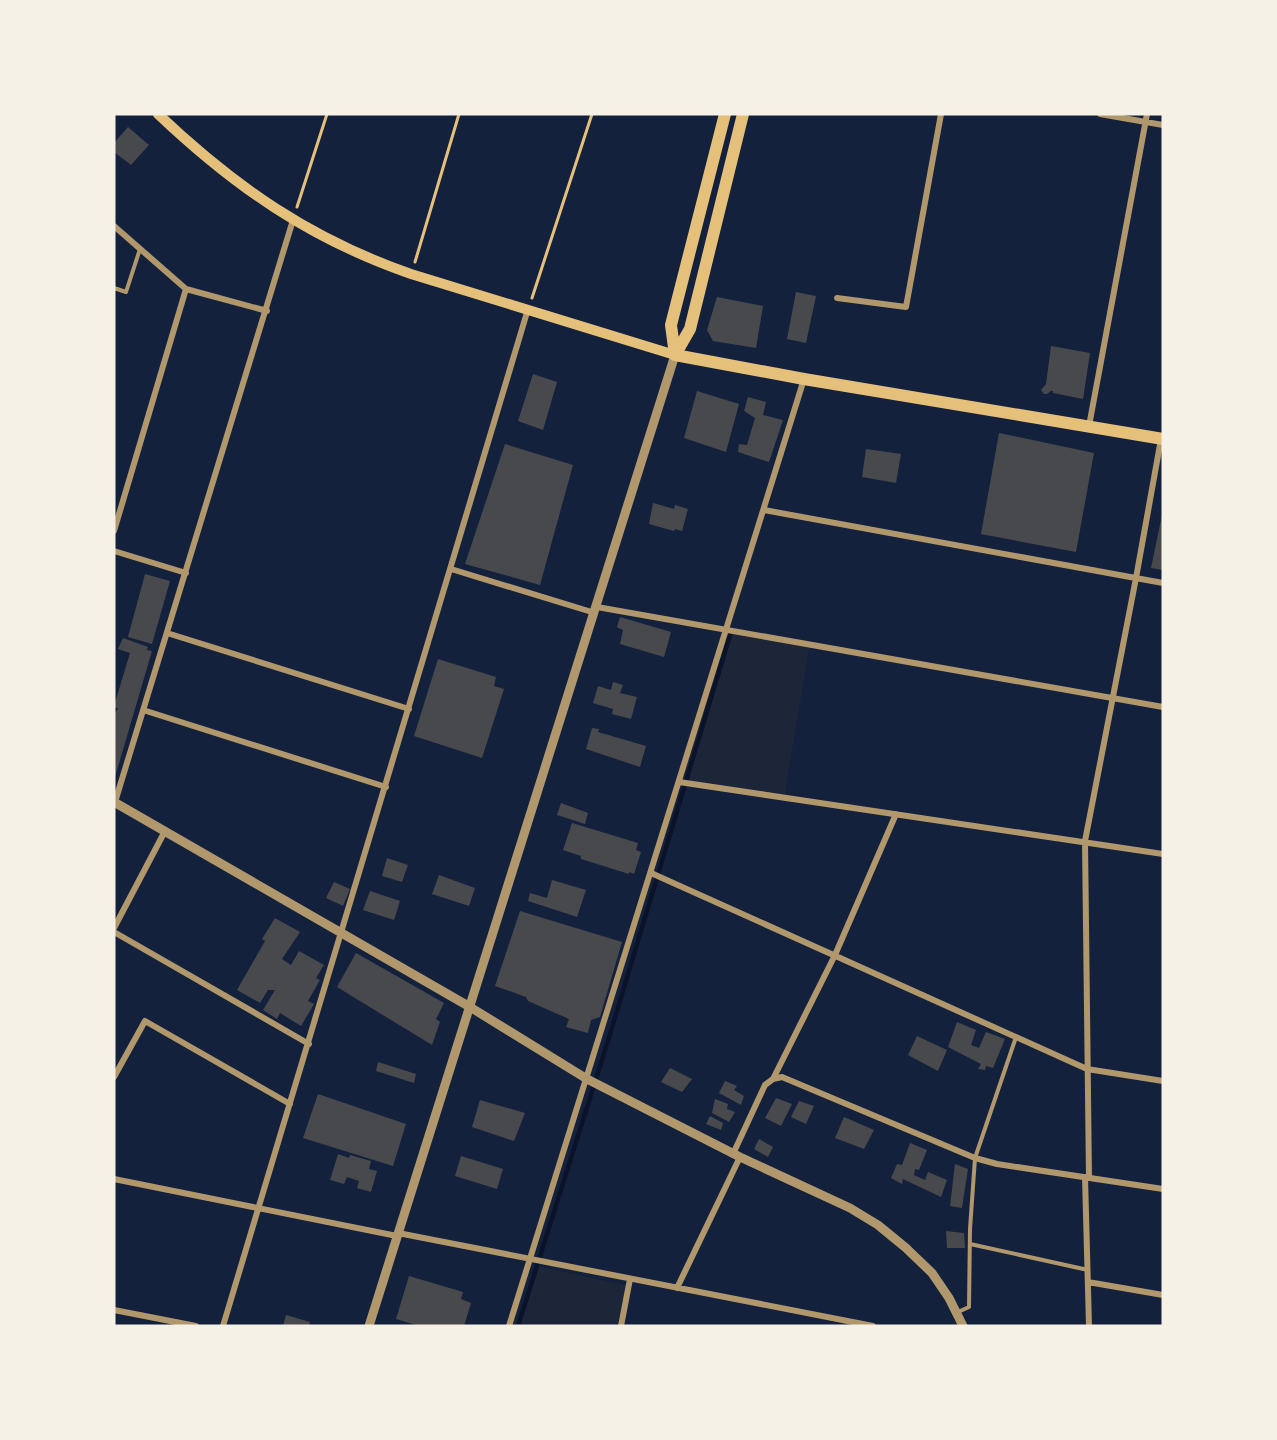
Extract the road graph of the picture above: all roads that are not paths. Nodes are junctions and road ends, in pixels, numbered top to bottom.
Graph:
1 (158, 114) edge
2 (725, 114) edge
3 (743, 114) edge
4 (941, 114) edge
5 (1101, 114) edge
6 (1147, 114) edge
7 (1145, 122) junction
8 (1163, 125) edge
9 (293, 220) junction
10 (114, 225) edge
11 (140, 249) junction
12 (114, 288) edge
13 (186, 289) junction
14 (837, 298) dead end
15 (529, 309) junction
16 (267, 311) junction
17 (675, 355) junction
18 (804, 379) junction
19 (1089, 426) junction
20 (1162, 439) edge
21 (764, 510) junction
22 (114, 531) edge
23 (114, 551) edge
24 (451, 569) junction
25 (186, 573) junction
26 (1136, 578) junction
27 (1163, 583) edge
28 (596, 610) junction
29 (727, 629) junction
30 (167, 633) junction
31 (1113, 698) junction
32 (1163, 707) edge
33 (409, 709) junction
34 (143, 710) junction
35 (679, 782) junction
36 (386, 787) junction
37 (114, 802) edge
38 (896, 814) junction
39 (165, 831) junction
40 (1085, 841) junction
41 (1163, 854) edge
42 (651, 873) junction
43 (114, 928) edge
44 (114, 932) edge
45 (343, 933) junction
46 (835, 955) junction
47 (470, 1007) junction
48 (1016, 1036) junction
49 (309, 1044) junction
50 (1088, 1069) junction
51 (114, 1077) edge
52 (587, 1078) junction
53 (773, 1079) junction
54 (1163, 1081) edge
55 (291, 1104) junction
56 (737, 1156) junction
57 (975, 1158) junction
58 (1087, 1177) junction
59 (114, 1179) edge
60 (1163, 1189) edge
61 (259, 1207) junction
62 (397, 1235) junction
63 (970, 1244) junction
64 (530, 1259) junction
65 (1088, 1270) junction
66 (630, 1279) junction
67 (1088, 1282) junction
68 (677, 1288) junction
69 (1163, 1295) edge
70 (114, 1310) edge
71 (957, 1312) junction
72 (851, 1324) edge
73 (196, 1326) edge
74 (223, 1326) edge
75 (369, 1326) edge
76 (509, 1326) edge
77 (621, 1326) edge
78 (873, 1326) edge
79 (963, 1326) edge
80 (1089, 1326) edge

1 - 9 main road
2 - 17 highway
3 - 17 highway
4 - 14 street
5 - 7 street
6 - 7 street
7 - 8 street
7 - 19 street
9 - 15 main road
9 - 16 street
10 - 11 street
11 - 12 lane
11 - 13 street
13 - 16 street
13 - 22 street
15 - 17 main road
15 - 24 street
16 - 25 street
17 - 18 highway
17 - 28 street
18 - 19 highway
18 - 21 street
19 - 20 highway
20 - 26 street
21 - 26 street
21 - 29 street
23 - 25 street
24 - 28 street
24 - 33 street
25 - 30 street
26 - 27 street
26 - 31 street
28 - 29 street
28 - 47 street
29 - 31 street
29 - 35 street
30 - 33 street
30 - 34 street
31 - 32 street
31 - 40 street
33 - 36 street
34 - 36 street
34 - 37 street
35 - 38 street
35 - 42 street
36 - 45 street
37 - 39 street
38 - 40 street
38 - 46 street
39 - 43 street
39 - 45 street
40 - 41 street
40 - 50 street
42 - 46 street
42 - 52 street
44 - 49 street
45 - 47 street
45 - 49 street
46 - 48 street
46 - 53 street
47 - 52 street
47 - 62 street
48 - 50 street
48 - 57 lane
49 - 55 street
50 - 54 street
50 - 58 street
51 - 55 street
52 - 56 street
52 - 64 street
53 - 56 street
53 - 57 street
55 - 61 street
56 - 68 street
56 - 71 street
57 - 58 street
57 - 63 lane
58 - 60 street
58 - 65 street
59 - 61 street
61 - 62 street
61 - 74 street
62 - 64 street
62 - 75 street
63 - 65 lane
63 - 71 lane
64 - 66 street
64 - 76 street
65 - 67 street
66 - 68 street
66 - 77 street
67 - 69 street
67 - 80 street
68 - 72 street
70 - 73 street
71 - 79 street
72 - 78 street

